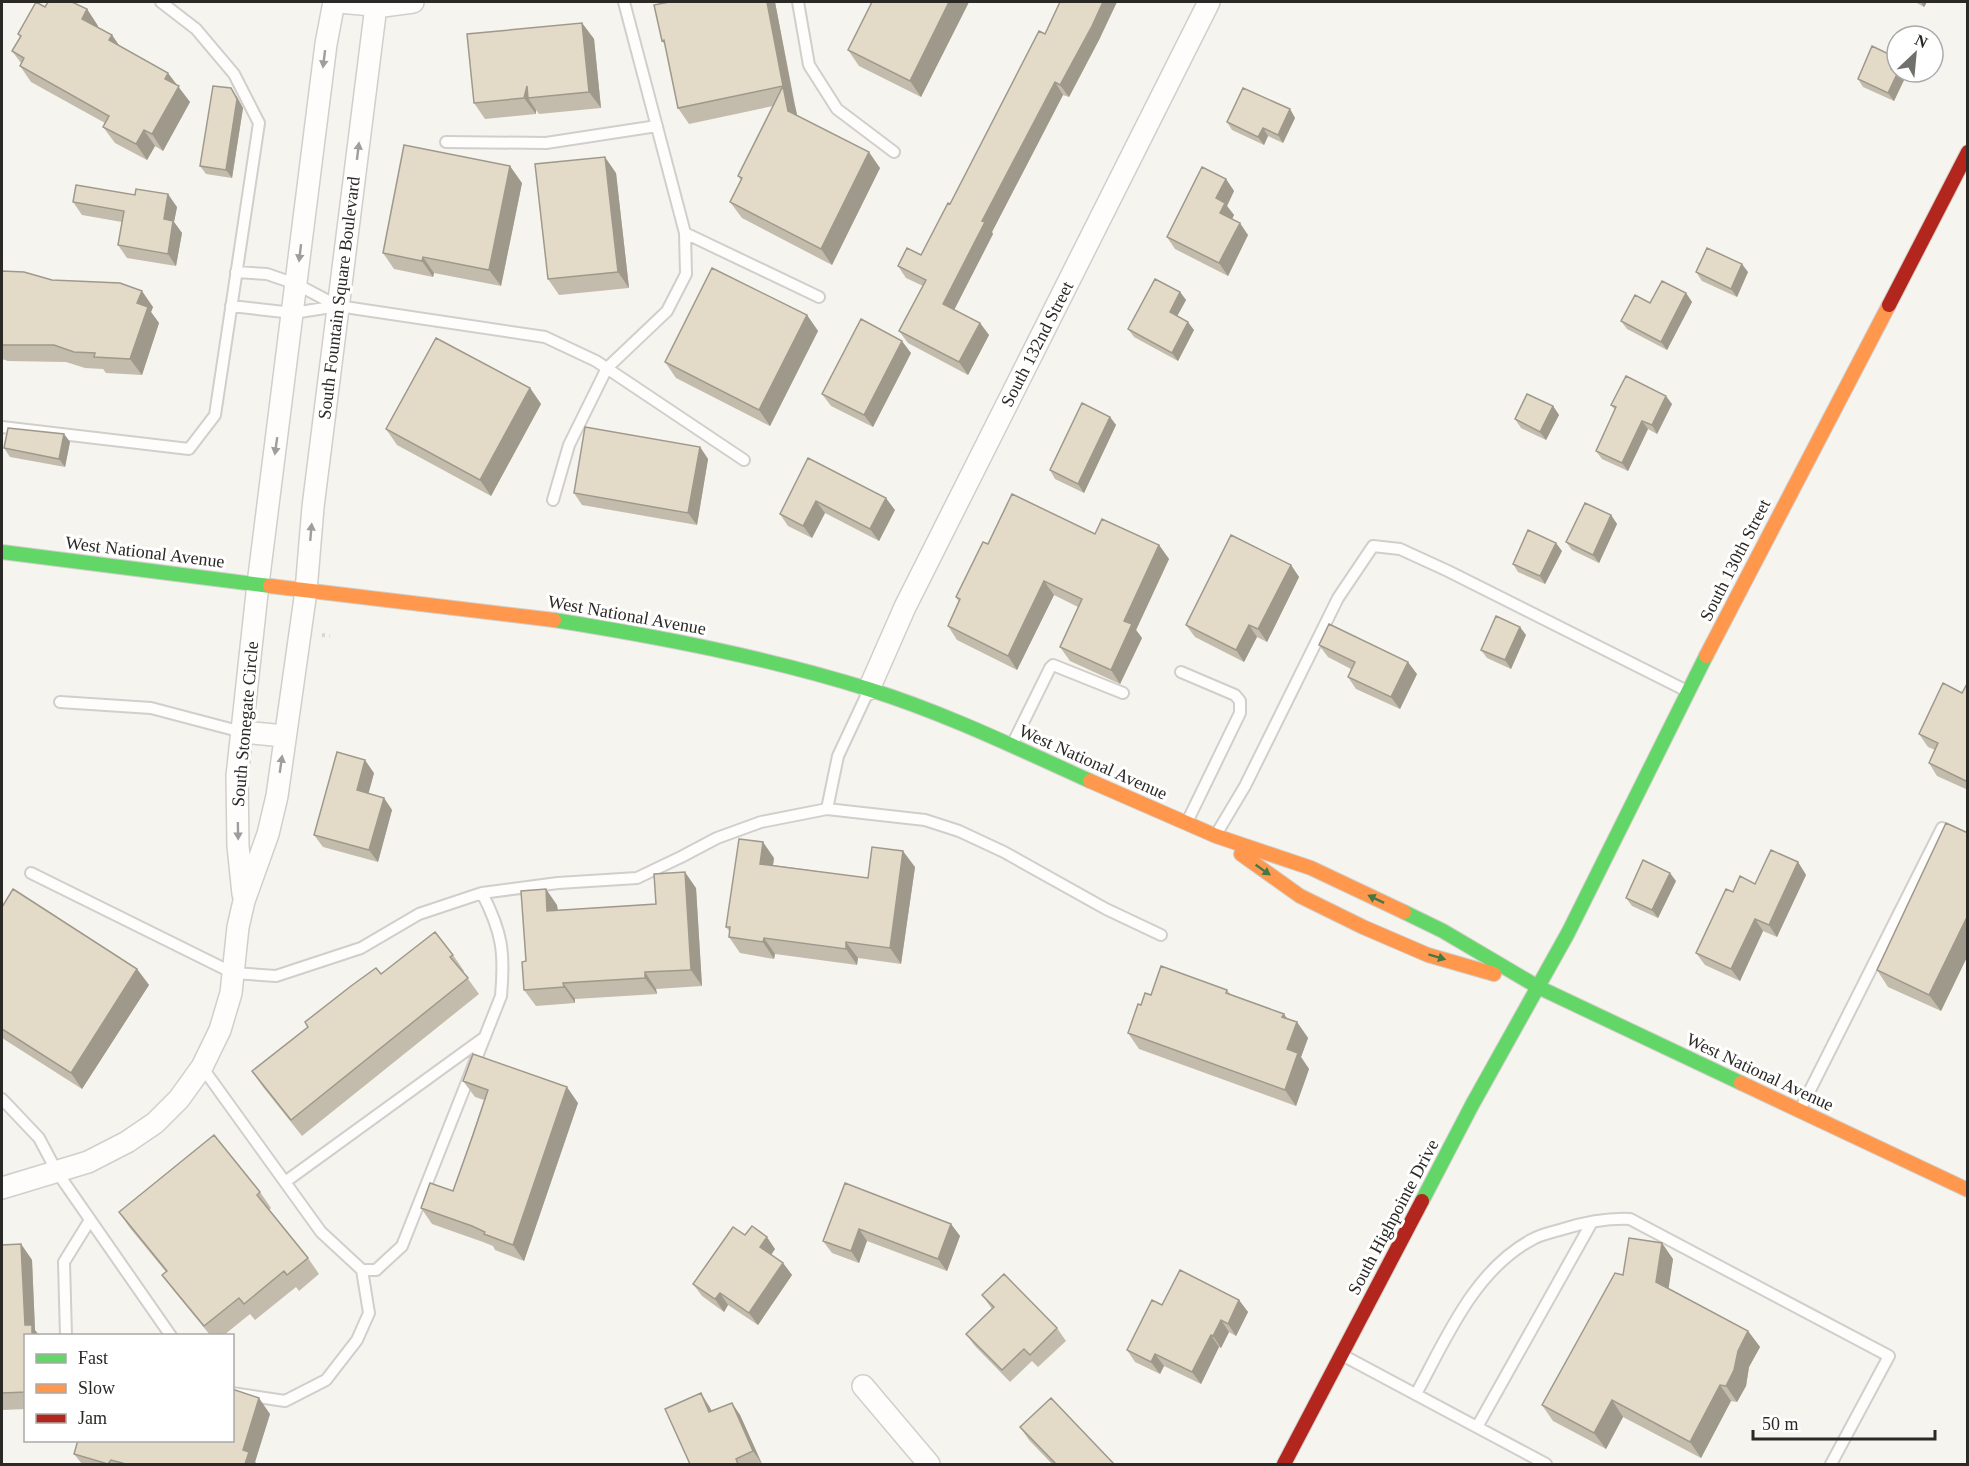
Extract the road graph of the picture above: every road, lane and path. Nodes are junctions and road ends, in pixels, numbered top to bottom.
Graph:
1 (161, 2) edge
2 (334, 2) edge
3 (339, 2) edge
4 (413, 2) edge
5 (624, 2) edge
6 (798, 2) edge
7 (1209, 2) edge
8 (376, 6) junction
9 (657, 126) junction
10 (446, 142) dead end
11 (894, 152) dead end
12 (1968, 152) edge
13 (685, 233) junction
14 (236, 272) junction
15 (296, 284) junction
16 (819, 297) dead end
17 (231, 306) junction
18 (338, 306) junction
19 (293, 313) junction
20 (607, 368) junction
21 (2, 427) edge
22 (744, 460) dead end
23 (553, 500) dead end
24 (2, 552) edge
25 (258, 584) junction
26 (306, 591) junction
27 (1181, 672) dead end
28 (869, 689) junction
29 (1688, 691) junction
30 (1123, 693) dead end
31 (60, 702) dead end
32 (242, 732) junction
33 (285, 736) junction
34 (1011, 745) junction
35 (827, 809) junction
36 (1187, 823) junction
37 (1942, 828) edge
38 (1216, 836) junction
39 (31, 873) dead end
40 (482, 893) junction
41 (244, 901) junction
42 (1161, 935) dead end
43 (233, 973) junction
44 (1538, 987) junction
45 (485, 1037) junction
46 (202, 1067) junction
47 (2, 1099) edge
48 (1799, 1110) junction
49 (57, 1172) junction
50 (285, 1182) junction
51 (2, 1188) edge
52 (1968, 1190) edge
53 (90, 1220) junction
54 (1592, 1222) junction
55 (362, 1270) junction
56 (66, 1334) edge
57 (170, 1334) edge
58 (1341, 1354) junction
59 (863, 1386) dead end
60 (234, 1393) edge
61 (1416, 1394) junction
62 (1477, 1427) junction
63 (929, 1464) edge
64 (1284, 1464) edge
65 (1546, 1464) edge
66 (1831, 1464) edge

1 - 14 lane
2 -> 15 street
3 - 8 street
4 - 8 street
5 - 9 lane
6 - 11 lane
7 - 28 street, South 132nd Street
18 -> 8 street, South Fountain Square Boulevard
9 - 10 lane
9 - 13 lane
12 - 29 main road, South 130th Street
13 - 16 lane
13 - 20 lane
14 - 15 lane
14 - 17 lane
15 - 18 lane
15 - 19 street
17 - 19 lane
17 - 21 lane
18 - 19 lane
18 - 20 lane
26 -> 18 street, South Fountain Square Boulevard
19 -> 25 street
20 - 22 lane
20 - 23 lane
24 - 25 main road, West National Avenue
25 - 26 main road, West National Avenue
25 - 32 street, South Stonegate Circle
26 - 28 main road, West National Avenue
26 - 33 street, South Stonegate Circle
27 - 36 lane
28 - 34 main road, West National Avenue
28 - 35 lane
29 - 38 lane
29 - 44 main road, South 130th Street
30 - 34 lane
31 - 32 lane
32 - 33 street
32 -> 41 street, South Stonegate Circle
41 -> 33 street, South Stonegate Circle
34 - 36 main road, West National Avenue
35 - 40 lane
35 - 42 lane
36 - 38 main road, West National Avenue
37 - 48 lane
44 -> 38 main road, West National Avenue
38 -> 44 main road, West National Avenue
39 - 43 lane
40 - 43 lane
40 - 45 lane
41 - 43 street, South Stonegate Circle
43 - 46 street, South Stonegate Circle
44 - 48 main road, West National Avenue
44 - 58 main road, South Highpointe Drive
45 - 50 lane
45 - 55 lane
46 - 49 street, South Stonegate Circle
46 - 50 lane
47 - 49 lane
48 - 52 main road, West National Avenue
49 - 51 street, South Stonegate Circle
49 - 53 lane
50 - 55 lane
53 - 56 lane
53 - 57 lane
54 - 61 lane
54 - 62 lane
54 - 66 lane
55 - 60 lane
58 - 61 lane
58 - 64 main road, South Highpointe Drive
59 - 63 street
61 - 62 lane
62 - 65 lane

